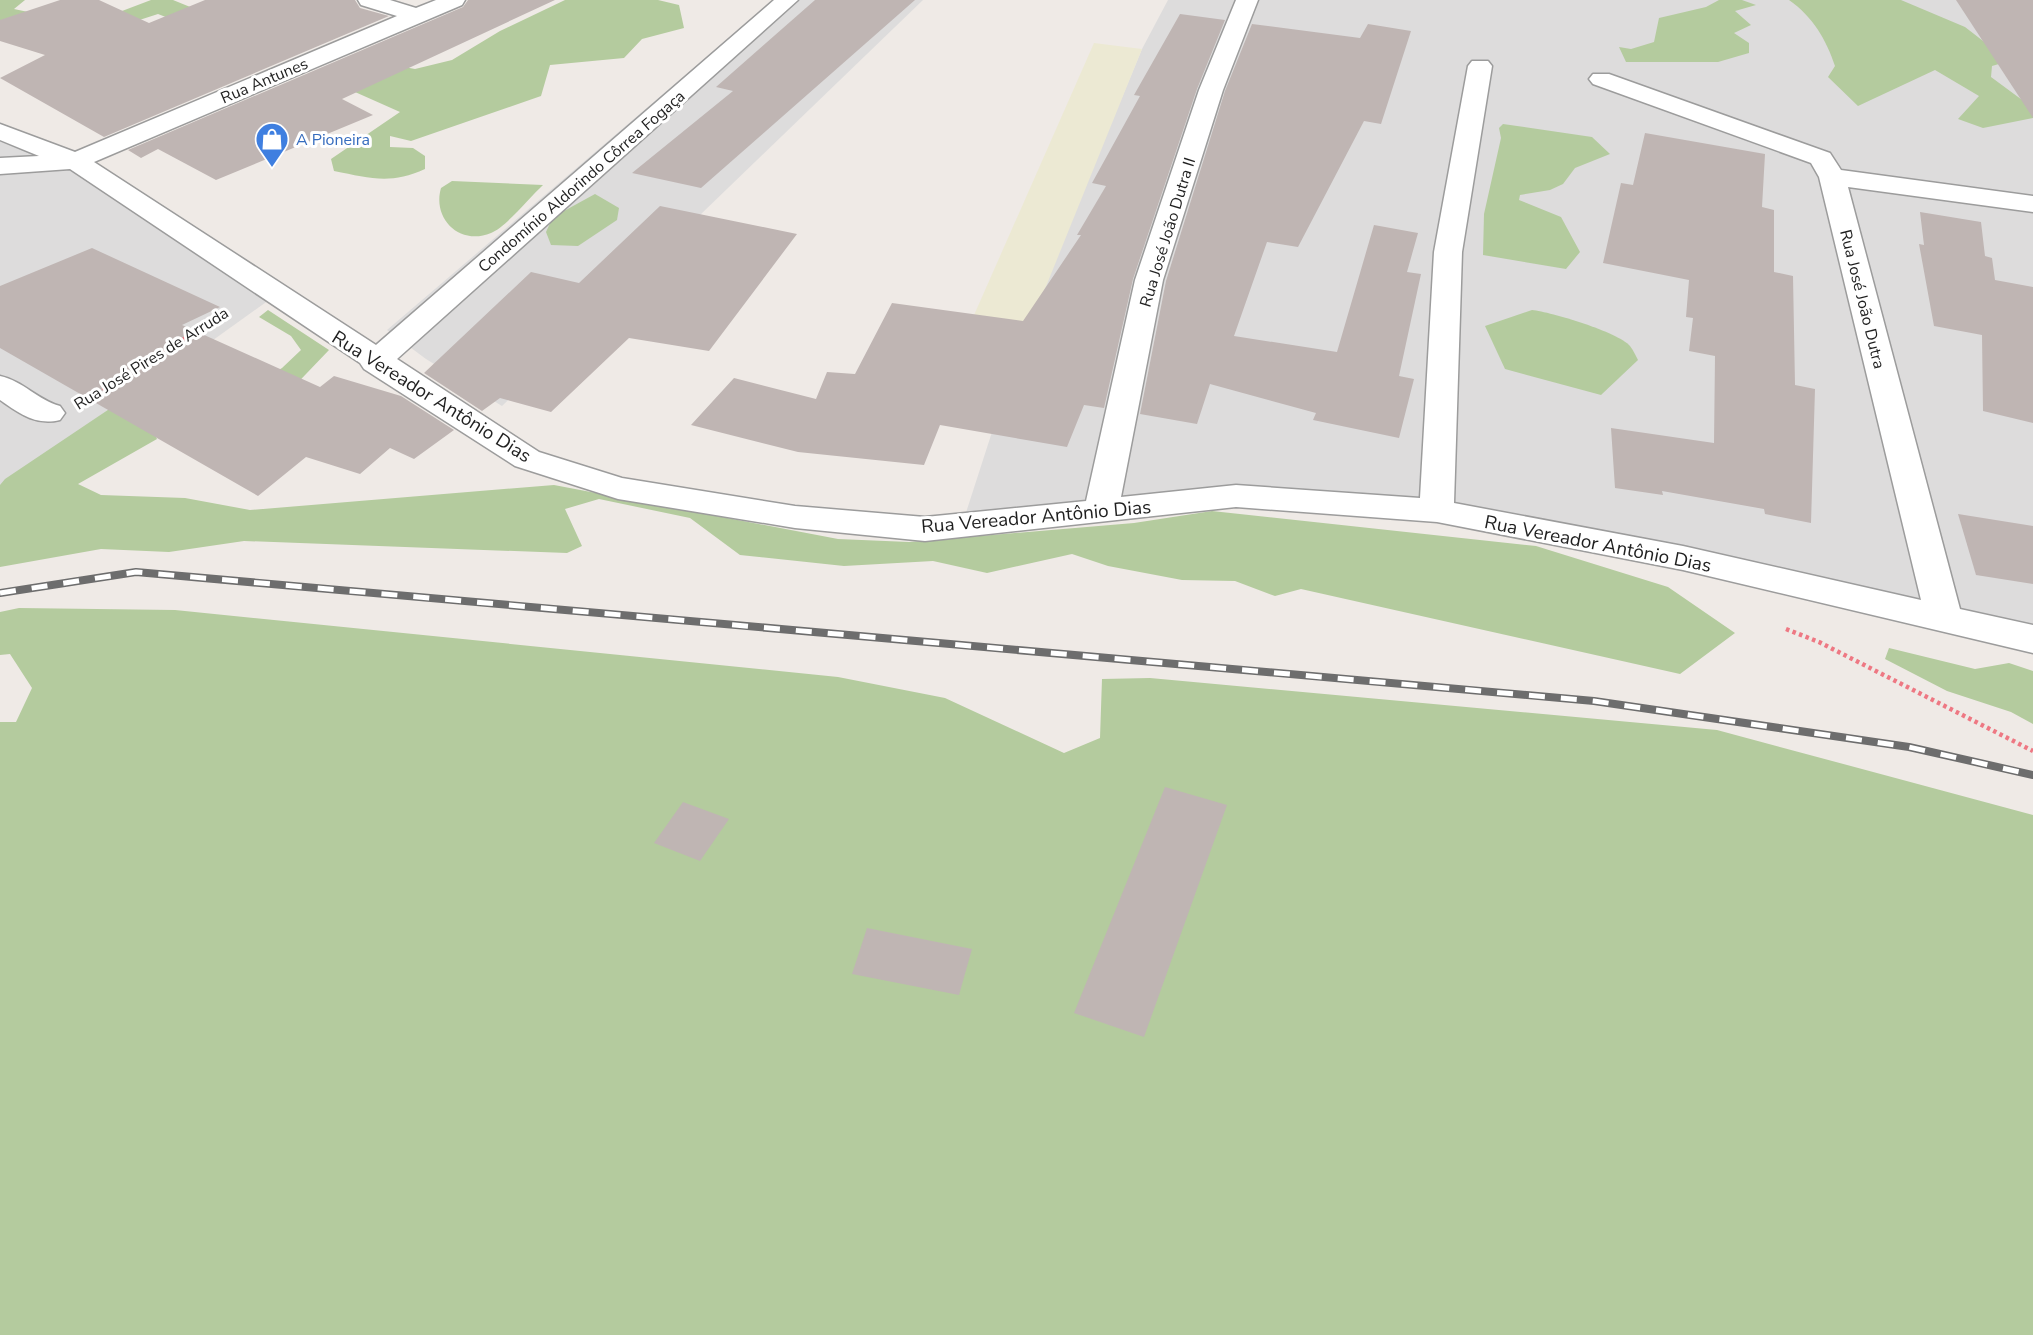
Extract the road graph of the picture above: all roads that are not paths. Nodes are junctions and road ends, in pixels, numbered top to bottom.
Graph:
1 (369, 0) edge
2 (453, 0) edge
3 (787, 0) edge
4 (1247, 0) edge
5 (416, 16) junction
6 (1480, 66) dead end
7 (1601, 79) dead end
8 (0, 131) edge
9 (75, 161) junction
10 (0, 166) edge
11 (1832, 177) junction
12 (2033, 204) edge
13 (375, 362) junction
14 (0, 386) edge
15 (49, 413) road end
16 (1101, 511) junction
17 (1437, 511) junction
18 (1944, 619) junction
19 (2033, 639) edge

1 - 5 street
2 - 5 street, Rua Antunes
3 - 13 street, Condomínio Aldorindo Côrrea Fogaça
4 - 16 street, Rua José João Dutra II
5 - 9 street, Rua Antunes
6 - 17 street
7 - 11 street
8 - 9 street, Rua Vereador Antônio Dias
9 - 10 street, Rua Antunes
9 - 13 street, Rua Vereador Antônio Dias
11 - 12 street
11 - 18 street, Rua José João Dutra
13 - 16 street, Rua Vereador Antônio Dias
14 - 15 street, Rua José Pires de Arruda
16 - 17 street, Rua Vereador Antônio Dias
17 - 18 street, Rua Vereador Antônio Dias
18 - 19 street, Rua Vereador Antônio Dias

